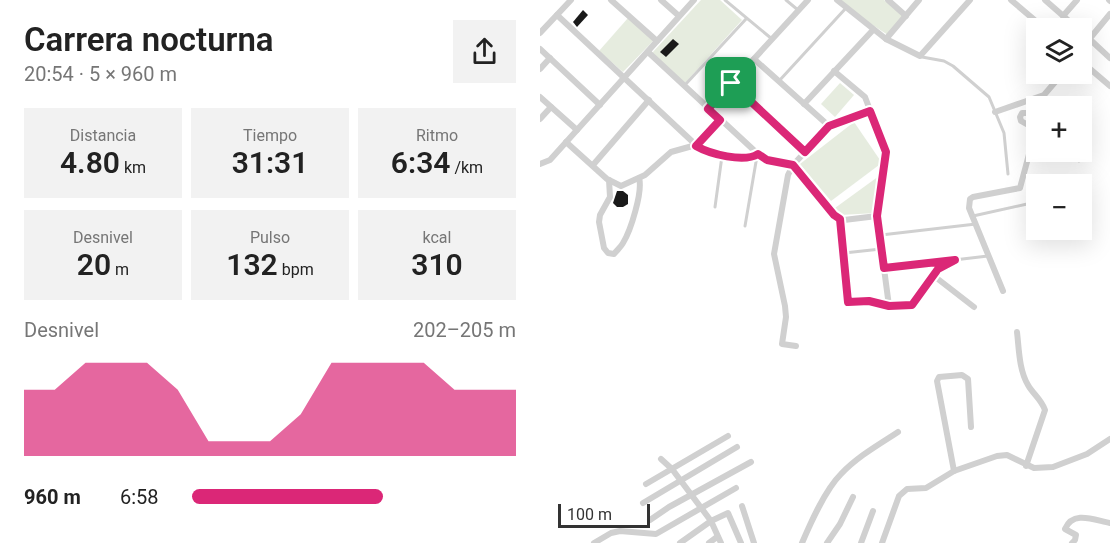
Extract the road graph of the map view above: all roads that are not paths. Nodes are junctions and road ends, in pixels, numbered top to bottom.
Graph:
1 (571, 0) edge
2 (612, 0) edge
3 (661, 0) edge
4 (693, 0) edge
5 (725, 0) edge
6 (786, 0) edge
7 (808, 0) edge
8 (837, 0) edge
9 (888, 0) edge
10 (920, 0) edge
11 (970, 0) edge
12 (1011, 0) edge
13 (1045, 0) edge
14 (1077, 0) edge
15 (846, 8) junction
16 (798, 10) junction
17 (1110, 14) edge
18 (557, 15) junction
19 (679, 16) junction
20 (906, 16) junction
21 (1063, 16) junction
22 (1032, 18) edge
23 (1065, 18) edge
24 (746, 19) junction
25 (873, 30) junction
26 (540, 33) edge
27 (1092, 35) edge
28 (772, 39) junction
29 (886, 39) junction
30 (657, 41) junction
31 (1092, 42) edge
32 (540, 49) edge
33 (648, 51) junction
34 (920, 56) junction
35 (550, 58) junction
36 (754, 58) junction
37 (1110, 58) edge
38 (540, 69) edge
39 (834, 71) junction
40 (1092, 71) edge
41 (625, 77) junction
42 (779, 81) junction
43 (731, 83) junction
44 (1053, 84) edge
45 (684, 86) junction
46 (1110, 86) edge
47 (1044, 95) joint
48 (540, 97) edge
49 (649, 100) junction
50 (804, 104) junction
51 (600, 105) junction
52 (551, 107) junction
53 (708, 109) junction
54 (870, 111) junction
55 (995, 112) junction
56 (1026, 113) edge
57 (540, 119) edge
58 (720, 120) junction
59 (1026, 123) edge
60 (829, 126) junction
61 (577, 130) junction
62 (566, 142) junction
63 (696, 146) junction
64 (805, 152) junction
65 (758, 154) junction
66 (722, 156) junction
67 (1027, 162) edge
68 (541, 163) edge
69 (593, 165) junction
70 (793, 165) junction
71 (1008, 174) dead end
72 (639, 178) junction
73 (609, 180) junction
74 (1026, 204) edge
75 (715, 207) dead end
76 (877, 216) junction
77 (973, 216) junction
78 (840, 219) junction
79 (976, 224) junction
80 (745, 226) dead end
81 (879, 235) junction
82 (881, 249) junction
83 (844, 253) junction
84 (988, 256) junction
85 (955, 260) junction
86 (884, 268) junction
87 (932, 276) junction
88 (1003, 291) dead end
89 (848, 302) joint
90 (889, 306) junction
91 (974, 307) dead end
92 (1017, 332) dead end
93 (796, 346) dead end
94 (971, 427) dead end
95 (898, 432) dead end
96 (728, 436) dead end
97 (1110, 439) edge
98 (737, 447) dead end
99 (661, 459) dead end
100 (751, 462) dead end
101 (1026, 466) junction
102 (672, 469) junction
103 (954, 471) junction
104 (681, 481) junction
105 (646, 484) dead end
106 (736, 488) dead end
107 (691, 495) junction
108 (853, 497) dead end
109 (643, 503) dead end
110 (742, 506) dead end
111 (701, 508) junction
112 (873, 511) dead end
113 (650, 520) dead end
114 (711, 521) junction
115 (1110, 523) edge
116 (719, 540) edge
117 (594, 543) edge
118 (680, 543) edge
119 (709, 543) edge
120 (741, 543) edge
121 (754, 543) edge
122 (802, 543) edge
123 (827, 543) edge
124 (861, 543) edge
125 (882, 543) edge
126 (1072, 543) edge

1 - 18 street
2 - 30 street
3 - 19 street
4 - 19 street
5 - 24 lane
6 - 16 lane
7 - 16 street
8 - 15 street
9 - 20 street
10 - 20 street
11 - 34 street
12 - 22 street
13 - 21 street
14 - 21 street
15 - 25 street
15 - 42 lane
16 - 28 street
17 - 27 street
18 - 26 street
18 - 41 street
19 - 30 street
20 - 29 street
21 - 23 street
24 - 28 lane
24 - 45 lane
25 - 29 street
25 - 39 street
28 - 36 street
29 - 34 street
30 - 33 street
31 - 37 street
32 - 35 street
33 - 41 street
33 - 45 street
34 - 55 lane
35 - 38 street
35 - 51 street
36 - 42 street
36 - 43 street
39 - 50 street
39 - 54 street
40 - 46 street
41 - 49 street
41 - 51 street
42 - 50 street
43 - 53 street
43 - 64 street
44 - 47 street
45 - 53 street
47 - 55 street
48 - 52 street
49 - 63 street
49 - 69 street
50 - 60 street
51 - 61 street
52 - 57 street
52 - 61 street
53 - 58 street
54 - 60 street
54 - 76 street
55 - 71 lane
56 - 59 street
58 - 63 street
58 - 65 street
60 - 64 street
61 - 62 street
62 - 68 street
62 - 69 street
63 - 66 street
63 - 72 street
64 - 70 street
65 - 66 street
65 - 70 street
65 - 80 lane
66 - 75 lane
67 - 77 street
69 - 73 street
70 - 78 street
70 - 93 street
72 - 73 street
72 - 73 street
74 - 77 lane
76 - 78 street
76 - 81 street
77 - 79 street
78 - 83 street
79 - 81 lane
79 - 84 street
81 - 82 street
82 - 83 lane
82 - 86 street
83 - 89 street
84 - 85 lane
84 - 88 street
85 - 86 lane
85 - 87 lane
86 - 90 street
87 - 90 street
87 - 91 street
89 - 90 lane
92 - 101 street
94 - 103 street
95 - 122 street
96 - 102 street
97 - 101 street
98 - 104 street
99 - 102 street
100 - 107 street
101 - 103 street
102 - 104 street
102 - 105 street
103 - 125 street
104 - 107 street
104 - 109 street
106 - 111 street
107 - 111 street
107 - 113 street
108 - 123 street
110 - 121 street
111 - 114 street
111 - 117 street
112 - 124 street
114 - 116 street
114 - 118 street
114 - 120 street
115 - 126 street
116 - 119 street

